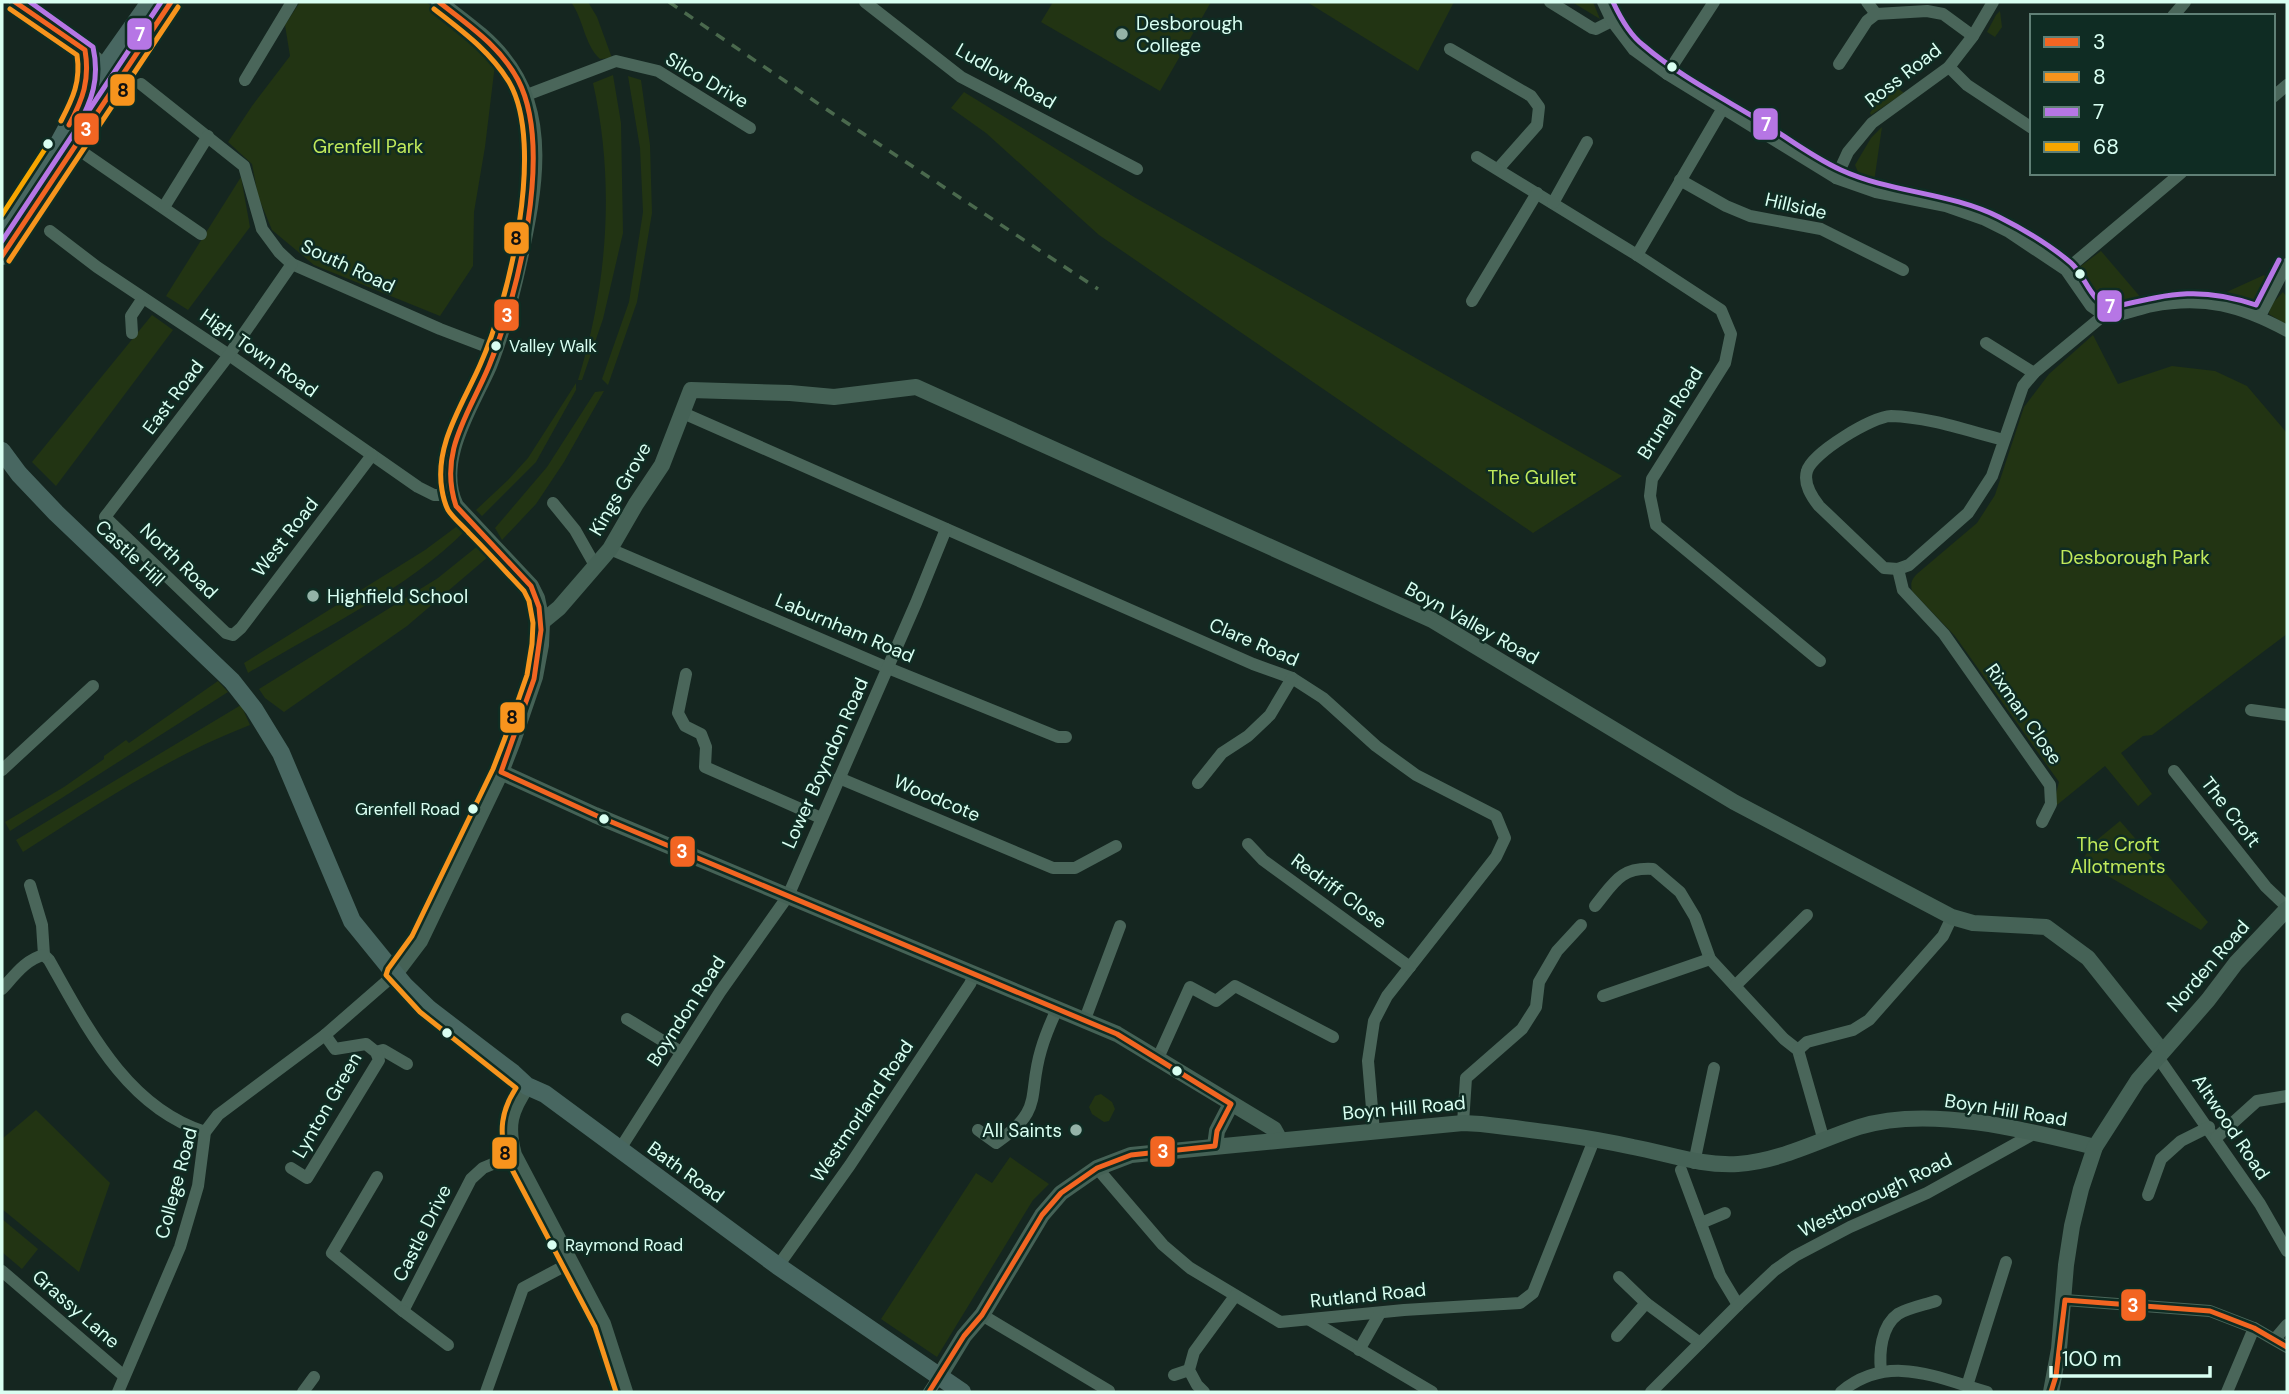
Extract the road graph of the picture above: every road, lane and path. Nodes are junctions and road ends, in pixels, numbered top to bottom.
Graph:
1 (16, 2) edge
2 (150, 2) edge
3 (172, 2) edge
4 (292, 2) edge
5 (439, 2) edge
6 (866, 2) edge
7 (1550, 2) edge
8 (1603, 2) edge
9 (1714, 2) edge
10 (1867, 2) edge
11 (1993, 2) edge
12 (1876, 14) junction
13 (1612, 21) junction
14 (1973, 36) junction
15 (1450, 49) dead end
16 (85, 50) junction
17 (136, 51) junction
18 (103, 62) junction
19 (1839, 64) dead end
20 (1949, 67) junction
21 (1667, 74) junction
22 (245, 80) dead end
23 (141, 84) dead end
24 (87, 91) junction
25 (108, 94) junction
26 (524, 96) junction
27 (1723, 108) junction
28 (2030, 127) edge
29 (750, 128) dead end
30 (208, 136) junction
31 (1587, 142) dead end
32 (85, 154) dead end
33 (1477, 157) dead end
34 (1137, 169) dead end
35 (1498, 169) junction
36 (2179, 175) edge
37 (1836, 177) junction
38 (1681, 180) junction
39 (1537, 193) junction
40 (1553, 204) junction
41 (164, 207) junction
42 (2, 231) edge
43 (50, 231) dead end
44 (201, 234) dead end
45 (1637, 255) junction
46 (2, 256) edge
47 (292, 264) junction
48 (2287, 264) edge
49 (2066, 270) junction
50 (1903, 271) dead end
51 (143, 298) junction
52 (1472, 300) dead end
53 (2104, 315) junction
54 (2260, 316) junction
55 (2287, 331) edge
56 (132, 333) dead end
57 (1986, 344) dead end
58 (495, 350) junction
59 (229, 355) junction
60 (2034, 373) junction
61 (691, 390) joint
62 (683, 413) junction
63 (2004, 440) junction
64 (2, 451) edge
65 (372, 455) junction
66 (450, 495) junction
67 (552, 503) dead end
68 (105, 517) joint
69 (946, 529) junction
70 (610, 549) junction
71 (596, 567) junction
72 (1898, 569) junction
73 (542, 622) junction
74 (226, 633) joint
75 (1820, 661) dead end
76 (888, 668) junction
77 (686, 674) dead end
78 (1292, 678) junction
79 (93, 686) dead end
80 (2251, 710) dead end
81 (2287, 715) edge
82 (1066, 737) dead end
83 (2, 770) edge
84 (2174, 771) dead end
85 (501, 772) junction
86 (839, 778) junction
87 (1198, 783) dead end
88 (821, 818) junction
89 (2042, 822) dead end
90 (1248, 844) dead end
91 (1116, 846) dead end
92 (30, 886) dead end
93 (788, 896) junction
94 (1595, 906) dead end
95 (2287, 908) edge
96 (1807, 915) dead end
97 (1952, 916) junction
98 (1581, 925) dead end
99 (1120, 926) dead end
100 (44, 955) junction
101 (1710, 959) junction
102 (1410, 967) junction
103 (395, 974) junction
104 (974, 975) junction
105 (1735, 986) junction
106 (2, 989) edge
107 (1603, 996) dead end
108 (1057, 1009) junction
109 (627, 1019) dead end
110 (1085, 1019) junction
111 (325, 1035) junction
112 (1333, 1037) dead end
113 (1798, 1050) junction
114 (376, 1052) junction
115 (681, 1052) junction
116 (2162, 1057) junction
117 (1158, 1058) junction
118 (407, 1064) dead end
119 (1714, 1068) dead end
120 (527, 1086) junction
121 (2287, 1096) edge
122 (1231, 1104) junction
123 (1463, 1123) junction
124 (978, 1130) dead end
125 (205, 1132) junction
126 (1374, 1132) junction
127 (2035, 1133) junction
128 (2212, 1133) junction
129 (1280, 1140) junction
130 (1594, 1140) junction
131 (1824, 1141) junction
132 (1215, 1146) junction
133 (2095, 1147) junction
134 (620, 1149) junction
135 (514, 1155) junction
136 (1688, 1166) junction
137 (291, 1168) dead end
138 (1097, 1168) junction
139 (378, 1177) dead end
140 (2148, 1195) dead end
141 (1725, 1213) dead end
142 (1701, 1223) junction
143 (2287, 1251) edge
144 (2006, 1262) dead end
145 (570, 1263) junction
146 (778, 1266) junction
147 (2, 1271) edge
148 (1619, 1277) dead end
149 (1236, 1296) junction
150 (2065, 1300) junction
151 (1936, 1301) dead end
152 (1646, 1303) junction
153 (1738, 1305) junction
154 (403, 1311) junction
155 (1380, 1313) junction
156 (982, 1315) junction
157 (1310, 1320) junction
158 (2287, 1325) edge
159 (2254, 1328) junction
160 (1617, 1336) dead end
161 (2275, 1339) junction
162 (1700, 1343) junction
163 (448, 1345) dead end
164 (2287, 1348) edge
165 (1359, 1350) junction
166 (1189, 1370) junction
167 (1881, 1371) junction
168 (1174, 1375) dead end
169 (124, 1376) junction
170 (314, 1377) dead end
171 (934, 1385) edge
172 (1941, 1386) edge
173 (1967, 1386) junction
174 (1110, 1391) edge
175 (118, 1392) edge
176 (303, 1392) edge
177 (486, 1392) edge
178 (625, 1392) edge
179 (962, 1392) edge
180 (1204, 1392) edge
181 (1432, 1392) edge
182 (1651, 1392) edge
183 (1841, 1392) edge
184 (1987, 1392) edge
185 (2051, 1392) edge
186 (2227, 1392) edge

1 - 16 street
2 - 18 main road
3 - 17 main road
4 - 22 street
5 - 26 street
6 - 34 street, Ludlow Road
7 - 13 street
8 - 13 street
9 - 21 street
10 - 12 street
11 - 14 street, Ross Road
12 - 14 street
12 - 19 street
13 - 21 street
14 - 20 street, Ross Road
15 - 35 street
16 - 18 street
16 - 24 street
17 - 18 street
17 - 25 main road
18 - 24 main road
18 - 25 street
20 - 28 street
20 - 37 street, Ross Road
21 - 27 street
23 - 30 street, South Road
24 - 42 main road
25 - 46 main road
26 - 29 street, Silco Drive
26 - 58 street
27 - 37 street
27 - 38 street
30 - 41 street
30 - 47 street, South Road
31 - 40 street
32 - 41 street
33 - 35 street, Brunel Road
35 - 39 street, Brunel Road
36 - 49 street
37 - 49 street
38 - 45 street
38 - 50 street, Hillside
39 - 40 street, Brunel Road
39 - 52 street
40 - 45 street, Brunel Road
41 - 44 street
43 - 51 street, High Town Road
45 - 75 street, Brunel Road
47 - 58 street, South Road
47 - 59 street, East Road
48 - 54 street
49 - 53 street
51 - 56 street
51 - 59 street, High Town Road
53 - 54 street
53 - 60 street
54 - 55 street
57 - 60 street
58 - 66 street
59 - 65 street, High Town Road
59 - 68 street, East Road
60 - 63 street
61 - 62 street, Kings Grove
61 - 97 street, Boyn Valley Road
62 - 69 street, Clare Road
62 - 70 street, Kings Grove
63 - 72 street
63 - 72 street
64 - 103 main road, Castle Hill
65 - 66 street, High Town Road
65 - 74 street, West Road
66 - 73 street
67 - 71 street, Kings Grove
68 - 74 street, North Road
69 - 76 street, Lower Boyndon Road
69 - 78 street, Clare Road
70 - 71 street, Kings Grove
70 - 76 street, Laburnham Road
71 - 73 street, Kings Grove
72 - 89 street, Rixman Close
73 - 85 street
76 - 82 street, Laburnham Road
76 - 86 street, Lower Boyndon Road
77 - 88 street
78 - 87 street
78 - 102 street, Clare Road
79 - 83 street
80 - 81 street
84 - 95 street, The Croft
85 - 93 street
85 - 103 street
86 - 88 street, Lower Boyndon Road
86 - 91 street, Woodcote
88 - 93 street, Lower Boyndon Road
90 - 102 street, Redriff Close
92 - 100 street
93 - 104 street
93 - 115 street, Boyndon Road
94 - 101 street
95 - 116 street, Norden Road
96 - 105 street
97 - 113 street
97 - 116 street, Boyn Valley Road
98 - 123 street
99 - 110 street
100 - 106 street
100 - 125 street
101 - 105 street
101 - 107 street
102 - 126 street, Clare Road
103 - 111 street, College Road
103 - 120 main road, Bath Road
104 - 108 street
104 - 146 street, Westmorland Road
105 - 113 street
108 - 110 street
108 - 124 street
109 - 115 street
110 - 117 street
111 - 114 street, Lynton Green
111 - 125 street, College Road
112 - 117 street
113 - 131 street
114 - 118 street
114 - 137 street, Lynton Green
115 - 134 street, Boyndon Road
116 - 128 street, Altwood Road
116 - 133 street, Norden Road
117 - 122 street
119 - 136 street
120 - 134 main road, Bath Road
120 - 135 street
121 - 128 street
122 - 129 street
122 - 132 street
123 - 126 street, Boyn Hill Road
123 - 130 street, Boyn Hill Road
125 - 169 street, College Road
126 - 129 street, Boyn Hill Road
127 - 131 street, Boyn Hill Road
127 - 133 street, Boyn Hill Road
127 - 153 street, Westborough Road
128 - 140 street
128 - 143 street, Altwood Road
129 - 132 street, Boyn Hill Road
130 - 136 street, Boyn Hill Road
130 - 155 street, Rutland Road
131 - 136 street, Boyn Hill Road
132 - 138 street, Boyn Hill Road
133 - 150 street, Norden Road
134 - 146 main road, Bath Road
135 - 145 street
135 - 154 street, Castle Drive
136 - 142 street
138 - 149 street, Rutland Road
138 - 156 street, Boyn Hill Road
139 - 154 street, Castle Drive
141 - 142 street
142 - 153 street
144 - 173 street
145 - 177 street
145 - 178 street
146 - 171 main road, Bath Road
147 - 169 street, Grassy Lane
148 - 152 street
149 - 157 street, Rutland Road
149 - 166 street
150 - 159 street
150 - 185 street, Norden Road
151 - 167 street
152 - 160 street
152 - 162 street
153 - 162 street, Westborough Road
154 - 163 street, Castle Drive
155 - 157 street, Rutland Road
155 - 165 street
156 - 171 street, Boyn Hill Road
156 - 174 street
157 - 165 street
158 - 161 street
159 - 161 street
159 - 186 street
161 - 164 street
162 - 182 street, Westborough Road
165 - 181 street
166 - 168 street
166 - 180 street
167 - 172 street
167 - 183 street
169 - 175 street, College Road
170 - 176 street
171 - 179 main road, Bath Road
172 - 173 street
173 - 184 street

